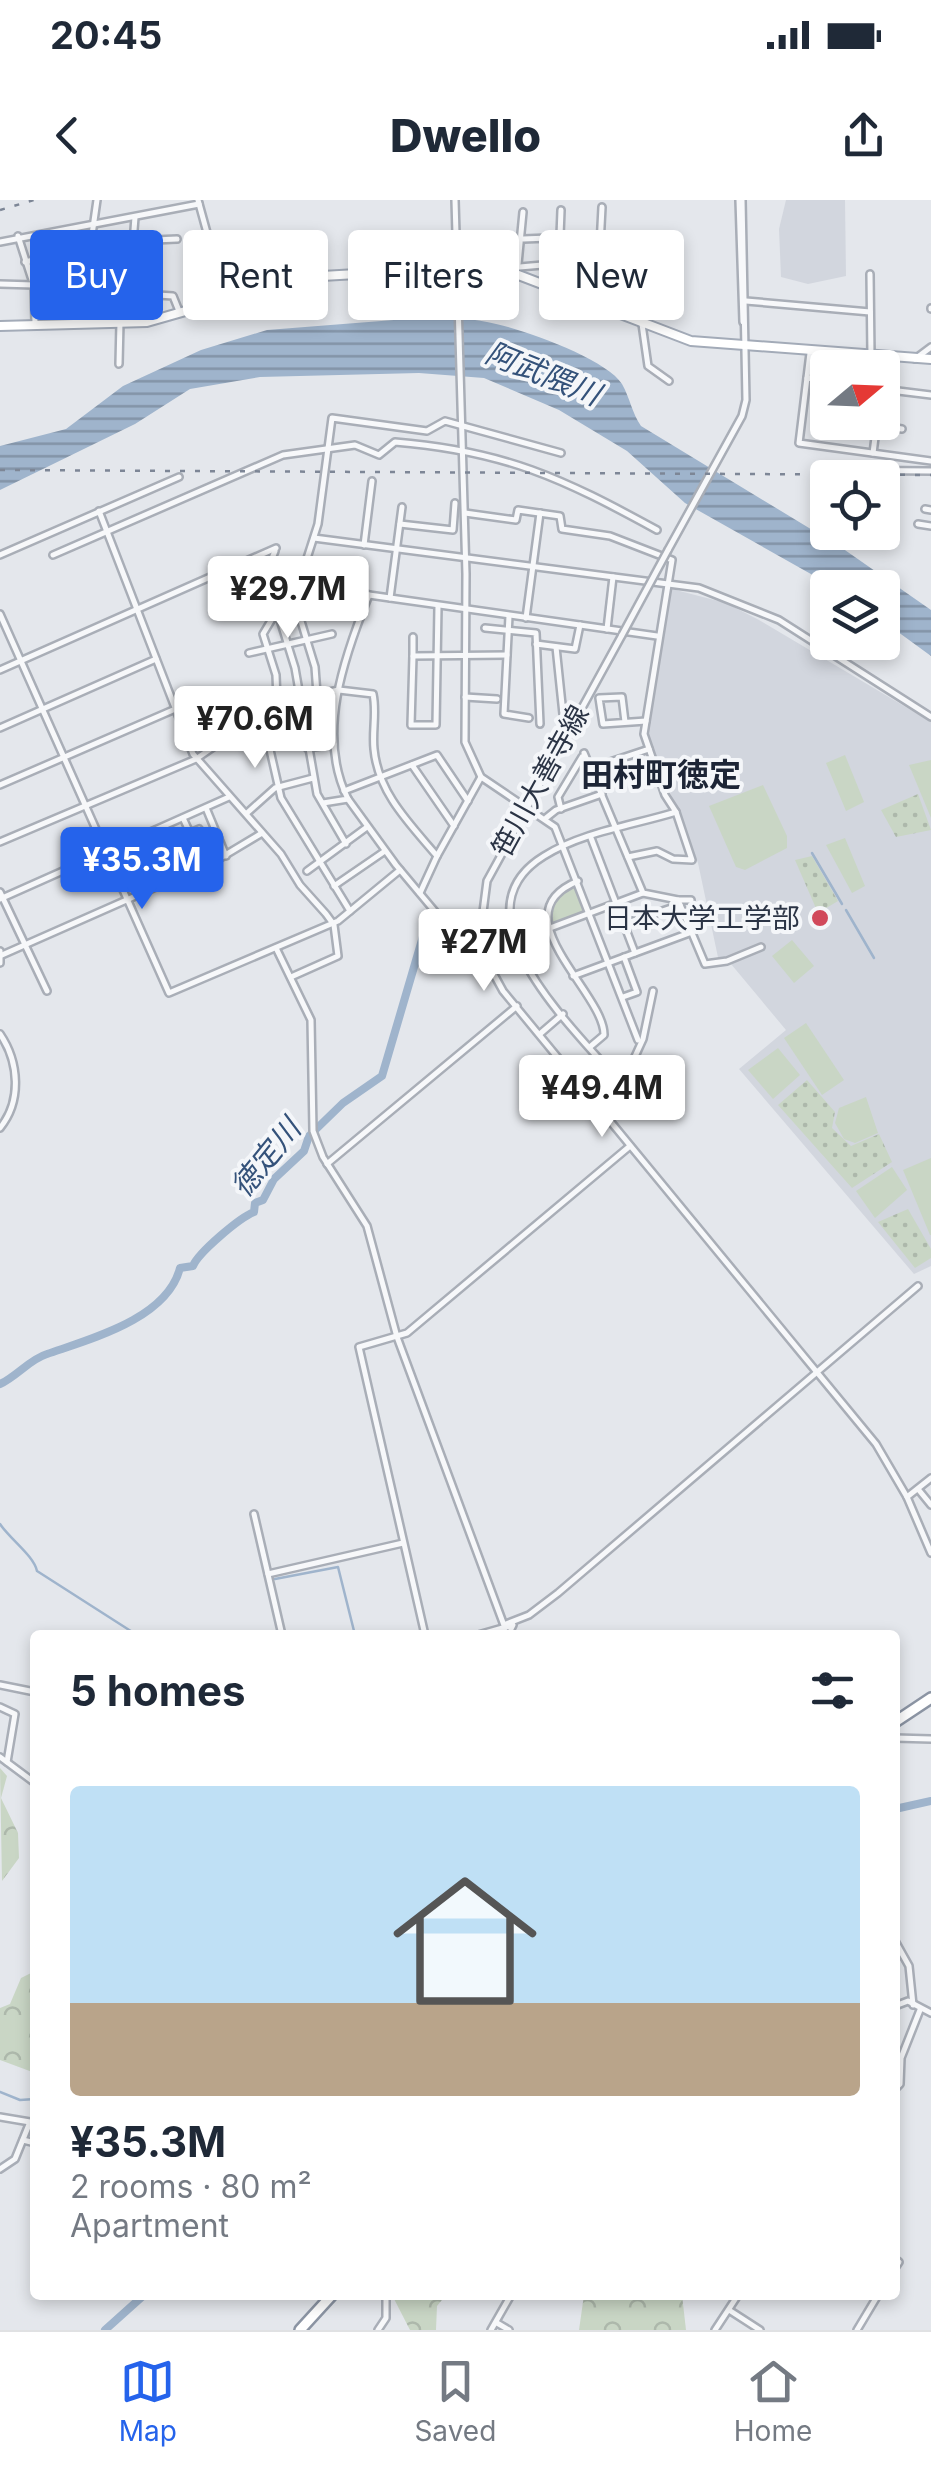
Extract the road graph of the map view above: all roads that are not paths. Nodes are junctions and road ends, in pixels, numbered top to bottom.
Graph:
1 (97, 200) edge
2 (455, 200) edge
3 (740, 200) edge
4 (198, 202) edge
5 (602, 206) dead end
6 (560, 210) dead end
7 (522, 212) dead end
8 (135, 218) junction
9 (92, 222) junction
10 (91, 230) edge
11 (133, 230) edge
12 (206, 230) edge
13 (456, 230) edge
14 (561, 230) edge
15 (601, 230) edge
16 (18, 236) junction
17 (742, 237) junction
18 (539, 238) edge
19 (523, 239) junction
20 (163, 240) edge
21 (178, 240) dead end
22 (0, 242) edge
23 (519, 259) edge
24 (30, 261) edge
25 (25, 262) junction
26 (870, 274) dead end
27 (30, 275) edge
28 (0, 284) edge
29 (30, 285) edge
30 (163, 294) edge
31 (746, 301) junction
32 (870, 312) junction
33 (183, 313) edge
34 (180, 314) junction
35 (35, 320) edge
36 (459, 320) edge
37 (632, 320) edge
38 (124, 322) junction
39 (35, 323) junction
40 (642, 324) junction
41 (0, 326) edge
42 (746, 346) junction
43 (931, 347) edge
44 (872, 350) edge
45 (810, 353) joint
46 (900, 358) edge
47 (916, 358) junction
48 (931, 359) edge
49 (119, 364) dead end
50 (807, 378) junction
51 (810, 378) edge
52 (669, 381) dead end
53 (900, 392) edge
54 (931, 396) edge
55 (462, 425) junction
56 (875, 440) edge
57 (330, 446) junction
58 (463, 448) junction
59 (562, 453) dead end
60 (873, 453) junction
61 (931, 461) edge
62 (900, 471) edge
63 (931, 471) edge
64 (179, 477) dead end
65 (372, 481) dead end
66 (455, 503) dead end
67 (402, 507) dead end
68 (99, 512) junction
69 (465, 513) junction
70 (540, 513) junction
71 (400, 524) junction
72 (918, 524) dead end
73 (931, 526) edge
74 (107, 530) junction
75 (658, 530) dead end
76 (314, 538) junction
77 (364, 545) junction
78 (397, 548) junction
79 (0, 555) edge
80 (53, 555) dead end
81 (466, 560) junction
82 (533, 568) junction
83 (301, 577) junction
84 (613, 577) junction
85 (290, 582) junction
86 (667, 582) junction
87 (271, 592) junction
88 (369, 596) junction
89 (390, 598) junction
90 (438, 606) junction
91 (140, 608) junction
92 (466, 610) junction
93 (0, 614) edge
94 (279, 616) junction
95 (510, 616) junction
96 (526, 618) junction
97 (580, 626) junction
98 (484, 628) dead end
99 (509, 628) junction
100 (607, 629) junction
101 (332, 634) dead end
102 (658, 636) junction
103 (413, 637) dead end
104 (306, 640) junction
105 (287, 644) junction
106 (536, 644) junction
107 (556, 647) junction
108 (267, 648) junction
109 (250, 654) dead end
110 (439, 655) junction
111 (507, 655) junction
112 (413, 656) junction
113 (465, 656) junction
114 (21, 660) junction
115 (156, 660) junction
116 (0, 670) edge
117 (339, 690) junction
118 (206, 694) dead end
119 (317, 694) junction
120 (297, 697) junction
121 (464, 697) junction
122 (497, 698) dead end
123 (277, 701) junction
124 (43, 709) junction
125 (173, 710) junction
126 (260, 714) junction
127 (562, 714) dead end
128 (931, 717) edge
129 (529, 718) dead end
130 (646, 721) junction
131 (625, 722) junction
132 (540, 724) dead end
133 (0, 728) edge
134 (223, 739) junction
135 (334, 744) junction
136 (307, 748) junction
137 (649, 749) junction
138 (64, 757) junction
139 (196, 759) junction
140 (412, 765) junction
141 (592, 768) junction
142 (481, 776) junction
143 (380, 777) junction
144 (313, 778) junction
145 (0, 785) edge
146 (277, 788) junction
147 (344, 791) junction
148 (602, 794) junction
149 (230, 797) junction
150 (348, 799) junction
151 (468, 800) junction
152 (84, 804) junction
153 (321, 804) junction
154 (526, 806) junction
155 (206, 808) junction
156 (561, 808) junction
157 (676, 812) junction
158 (246, 814) junction
159 (183, 818) junction
160 (546, 818) junction
161 (454, 826) junction
162 (367, 827) junction
163 (156, 830) junction
164 (617, 830) junction
165 (263, 833) junction
166 (217, 834) junction
167 (591, 838) junction
168 (204, 839) junction
169 (0, 842) edge
170 (346, 844) junction
171 (564, 846) junction
172 (386, 850) junction
173 (106, 852) junction
174 (166, 854) junction
175 (226, 856) junction
176 (437, 856) junction
177 (628, 857) junction
178 (151, 862) junction
179 (319, 863) junction
180 (400, 870) junction
181 (307, 871) dead end
182 (116, 876) junction
183 (578, 881) junction
184 (160, 885) junction
185 (334, 886) junction
186 (420, 893) junction
187 (643, 893) junction
188 (1, 897) edge
189 (126, 900) junction
190 (691, 900) dead end
191 (679, 902) junction
192 (616, 903) junction
193 (350, 911) junction
194 (590, 913) junction
195 (332, 923) junction
196 (624, 924) junction
197 (550, 927) junction
198 (692, 932) junction
199 (514, 940) junction
200 (24, 945) junction
201 (276, 948) junction
202 (761, 948) dead end
203 (1, 953) edge
204 (483, 953) junction
205 (635, 953) junction
206 (624, 957) junction
207 (610, 963) junction
208 (0, 964) edge
209 (572, 976) junction
210 (290, 978) junction
211 (46, 991) dead end
212 (653, 991) dead end
213 (622, 997) junction
214 (517, 1006) junction
215 (563, 1014) junction
216 (541, 1033) junction
217 (0, 1034) edge
218 (638, 1040) junction
219 (590, 1046) junction
220 (622, 1085) junction
221 (599, 1108) junction
222 (0, 1128) edge
223 (630, 1146) junction
224 (327, 1164) junction
225 (918, 1286) dead end
226 (398, 1338) junction
227 (818, 1374) junction
228 (931, 1478) edge
229 (918, 1488) junction
230 (907, 1497) junction
231 (931, 1505) edge
232 (254, 1514) dead end
233 (928, 1536) edge
234 (404, 1543) junction
235 (931, 1553) edge
236 (268, 1574) junction
237 (507, 1627) junction
238 (281, 1630) edge
239 (424, 1630) edge
240 (496, 1630) edge
241 (0, 1685) edge
242 (30, 1691) edge
243 (931, 1698) edge
244 (0, 1706) edge
245 (900, 1719) edge
246 (900, 1738) edge
247 (931, 1740) edge
248 (0, 1757) edge
249 (7, 1762) junction
250 (30, 1779) edge
251 (900, 1950) edge
252 (900, 2003) edge
253 (913, 2005) junction
254 (920, 2010) junction
255 (931, 2013) edge
256 (900, 2070) edge
257 (0, 2117) edge
258 (24, 2140) junction
259 (30, 2142) edge
260 (0, 2169) edge
261 (327, 2300) edge
262 (386, 2300) edge
263 (508, 2300) edge
264 (735, 2300) edge
265 (875, 2300) edge
266 (729, 2310) junction
267 (497, 2322) junction
268 (300, 2330) edge
269 (378, 2330) edge
270 (491, 2330) edge
271 (509, 2330) edge
272 (715, 2330) edge
273 (760, 2330) edge
274 (857, 2330) edge

1 - 9 street
2 - 13 street
3 - 17 street
4 - 8 street
4 - 12 street
5 - 15 street
6 - 14 street
7 - 19 street
8 - 9 street
8 - 11 street
9 - 10 street
9 - 16 street
16 - 22 street
16 - 25 street
17 - 31 street
17 - 42 street
18 - 19 street
19 - 23 street
20 - 21 street
24 - 25 street
25 - 27 street
26 - 32 street
28 - 29 street
30 - 34 street
31 - 32 street
31 - 42 street
32 - 44 street
33 - 34 main road
34 - 38 main road
35 - 39 street
36 - 55 street
37 - 40 main road
38 - 39 main road
38 - 49 street
39 - 41 main road
40 - 42 main road
40 - 52 street
42 - 45 main road
42 - 154 street, 笹川大善寺線, bridge
43 - 47 street
45 - 50 street
46 - 47 main road
47 - 48 main road
50 - 51 street
50 - 60 street
53 - 54 street
55 - 57 street
55 - 58 street
55 - 59 street
56 - 60 street
57 - 58 street
57 - 74 street
57 - 76 street
58 - 69 street
58 - 75 street
60 - 61 street
62 - 63 street
64 - 68 street
65 - 77 street
66 - 71 street
67 - 71 street
68 - 74 street
68 - 79 street
69 - 70 street
69 - 81 street
70 - 82 street
70 - 86 street
71 - 78 street
72 - 73 street
74 - 80 street
74 - 91 street
76 - 77 street
76 - 83 street
77 - 78 street
78 - 81 street
78 - 89 street
81 - 82 street
81 - 92 street
82 - 84 street
82 - 96 street
83 - 85 street
83 - 88 street
84 - 86 street
84 - 100 street
85 - 87 street
85 - 104 street
86 - 102 street
86 - 128 street
87 - 91 street
87 - 94 street
88 - 89 street
88 - 117 street
89 - 90 street
90 - 92 street
90 - 110 street
91 - 114 street
91 - 115 street
92 - 95 street
92 - 113 street
93 - 114 street
94 - 105 street
94 - 108 street
95 - 96 street
95 - 99 street
96 - 97 street
97 - 100 street
97 - 107 street
98 - 99 street
99 - 106 street
99 - 111 street
100 - 102 street
101 - 104 street
102 - 130 street
103 - 112 street
104 - 105 street
104 - 119 street
105 - 108 street
105 - 120 street
106 - 107 street
106 - 132 street
107 - 127 street
108 - 109 street
108 - 123 street
110 - 112 street
110 - 112 street
110 - 113 street
111 - 113 street
111 - 129 street
113 - 121 street
114 - 116 street
114 - 124 street
115 - 124 street
115 - 125 street
117 - 119 street
117 - 135 street
117 - 143 street
118 - 134 street
119 - 120 street
120 - 123 street
120 - 136 street
121 - 122 street
121 - 142 street
123 - 126 street
124 - 133 street
124 - 138 street
125 - 138 street
125 - 139 street
126 - 134 street
126 - 146 street
130 - 131 street
130 - 137 street
131 - 131 street
134 - 139 street
135 - 136 street
135 - 147 street
136 - 144 street
137 - 141 street
137 - 157 street
138 - 145 street
138 - 152 street
139 - 149 street
139 - 152 street
140 - 143 street
140 - 151 street
140 - 161 street
141 - 148 street
141 - 156 street
142 - 151 street
142 - 154 street
143 - 147 street
143 - 176 street
144 - 146 street
144 - 153 street
146 - 158 street
146 - 179 street
147 - 150 street
148 - 156 street
148 - 164 street
149 - 155 street
149 - 158 street
150 - 153 street
150 - 162 street
151 - 161 street
152 - 169 street
152 - 173 street
153 - 170 street
154 - 160 street
154 - 204 street, 笹川大善寺線
155 - 159 street
155 - 166 street
156 - 160 street
157 - 164 street
157 - 177 street
158 - 165 street
159 - 163 street
159 - 168 street
160 - 171 street
161 - 176 street
162 - 170 street
162 - 172 street
163 - 173 street
163 - 174 street
164 - 167 street
164 - 177 street
165 - 175 street
165 - 195 street
166 - 168 street
166 - 175 street
167 - 171 street
167 - 192 street
168 - 174 street
170 - 179 street
171 - 183 street
171 - 199 street
172 - 180 street
172 - 185 street
173 - 182 street
173 - 188 street
174 - 178 street
175 - 184 street
176 - 186 street
177 - 187 street
178 - 182 street
178 - 184 street
179 - 181 street
179 - 185 street
180 - 186 street
180 - 193 street
182 - 189 street
183 - 194 street
183 - 197 street
184 - 189 street
185 - 193 street
186 - 204 street
187 - 191 street
187 - 192 street
188 - 200 street
189 - 200 street
189 - 201 street
190 - 191 street
191 - 196 street
191 - 198 street
192 - 194 street
192 - 196 street
193 - 195 street
194 - 197 street
194 - 207 street
195 - 201 street
195 - 210 street
196 - 205 street
197 - 199 street
197 - 209 street
198 - 202 street
198 - 205 street
199 - 204 street
199 - 215 street
200 - 203 street
200 - 211 street
201 - 210 street
203 - 208 street
204 - 214 street
205 - 206 street
206 - 207 street
206 - 213 street
207 - 209 street
207 - 213 street
209 - 219 street
210 - 224 street
212 - 218 street
213 - 218 street
214 - 216 street
214 - 224 street
215 - 216 street
215 - 219 street
216 - 221 street
217 - 222 street
218 - 220 street
219 - 220 street
220 - 221 street
221 - 223 street
223 - 226 street
223 - 227 street
224 - 226 street
225 - 227 street
226 - 234 street
226 - 237 street
227 - 230 street
227 - 237 street
228 - 229 street
229 - 230 street
229 - 231 street
230 - 233 street
232 - 236 street
233 - 235 street
234 - 236 street
234 - 239 street
236 - 238 street
237 - 240 street
241 - 242 street
243 - 245 highway
244 - 249 street
246 - 247 street
248 - 249 street
249 - 250 street
251 - 253 street
252 - 253 street
253 - 254 street
254 - 255 street
254 - 256 street
257 - 258 street
258 - 259 street
258 - 260 street
261 - 268 highway
262 - 269 street
263 - 267 street
264 - 266 street
265 - 274 street
266 - 272 street
266 - 273 street
267 - 270 street
267 - 271 street

